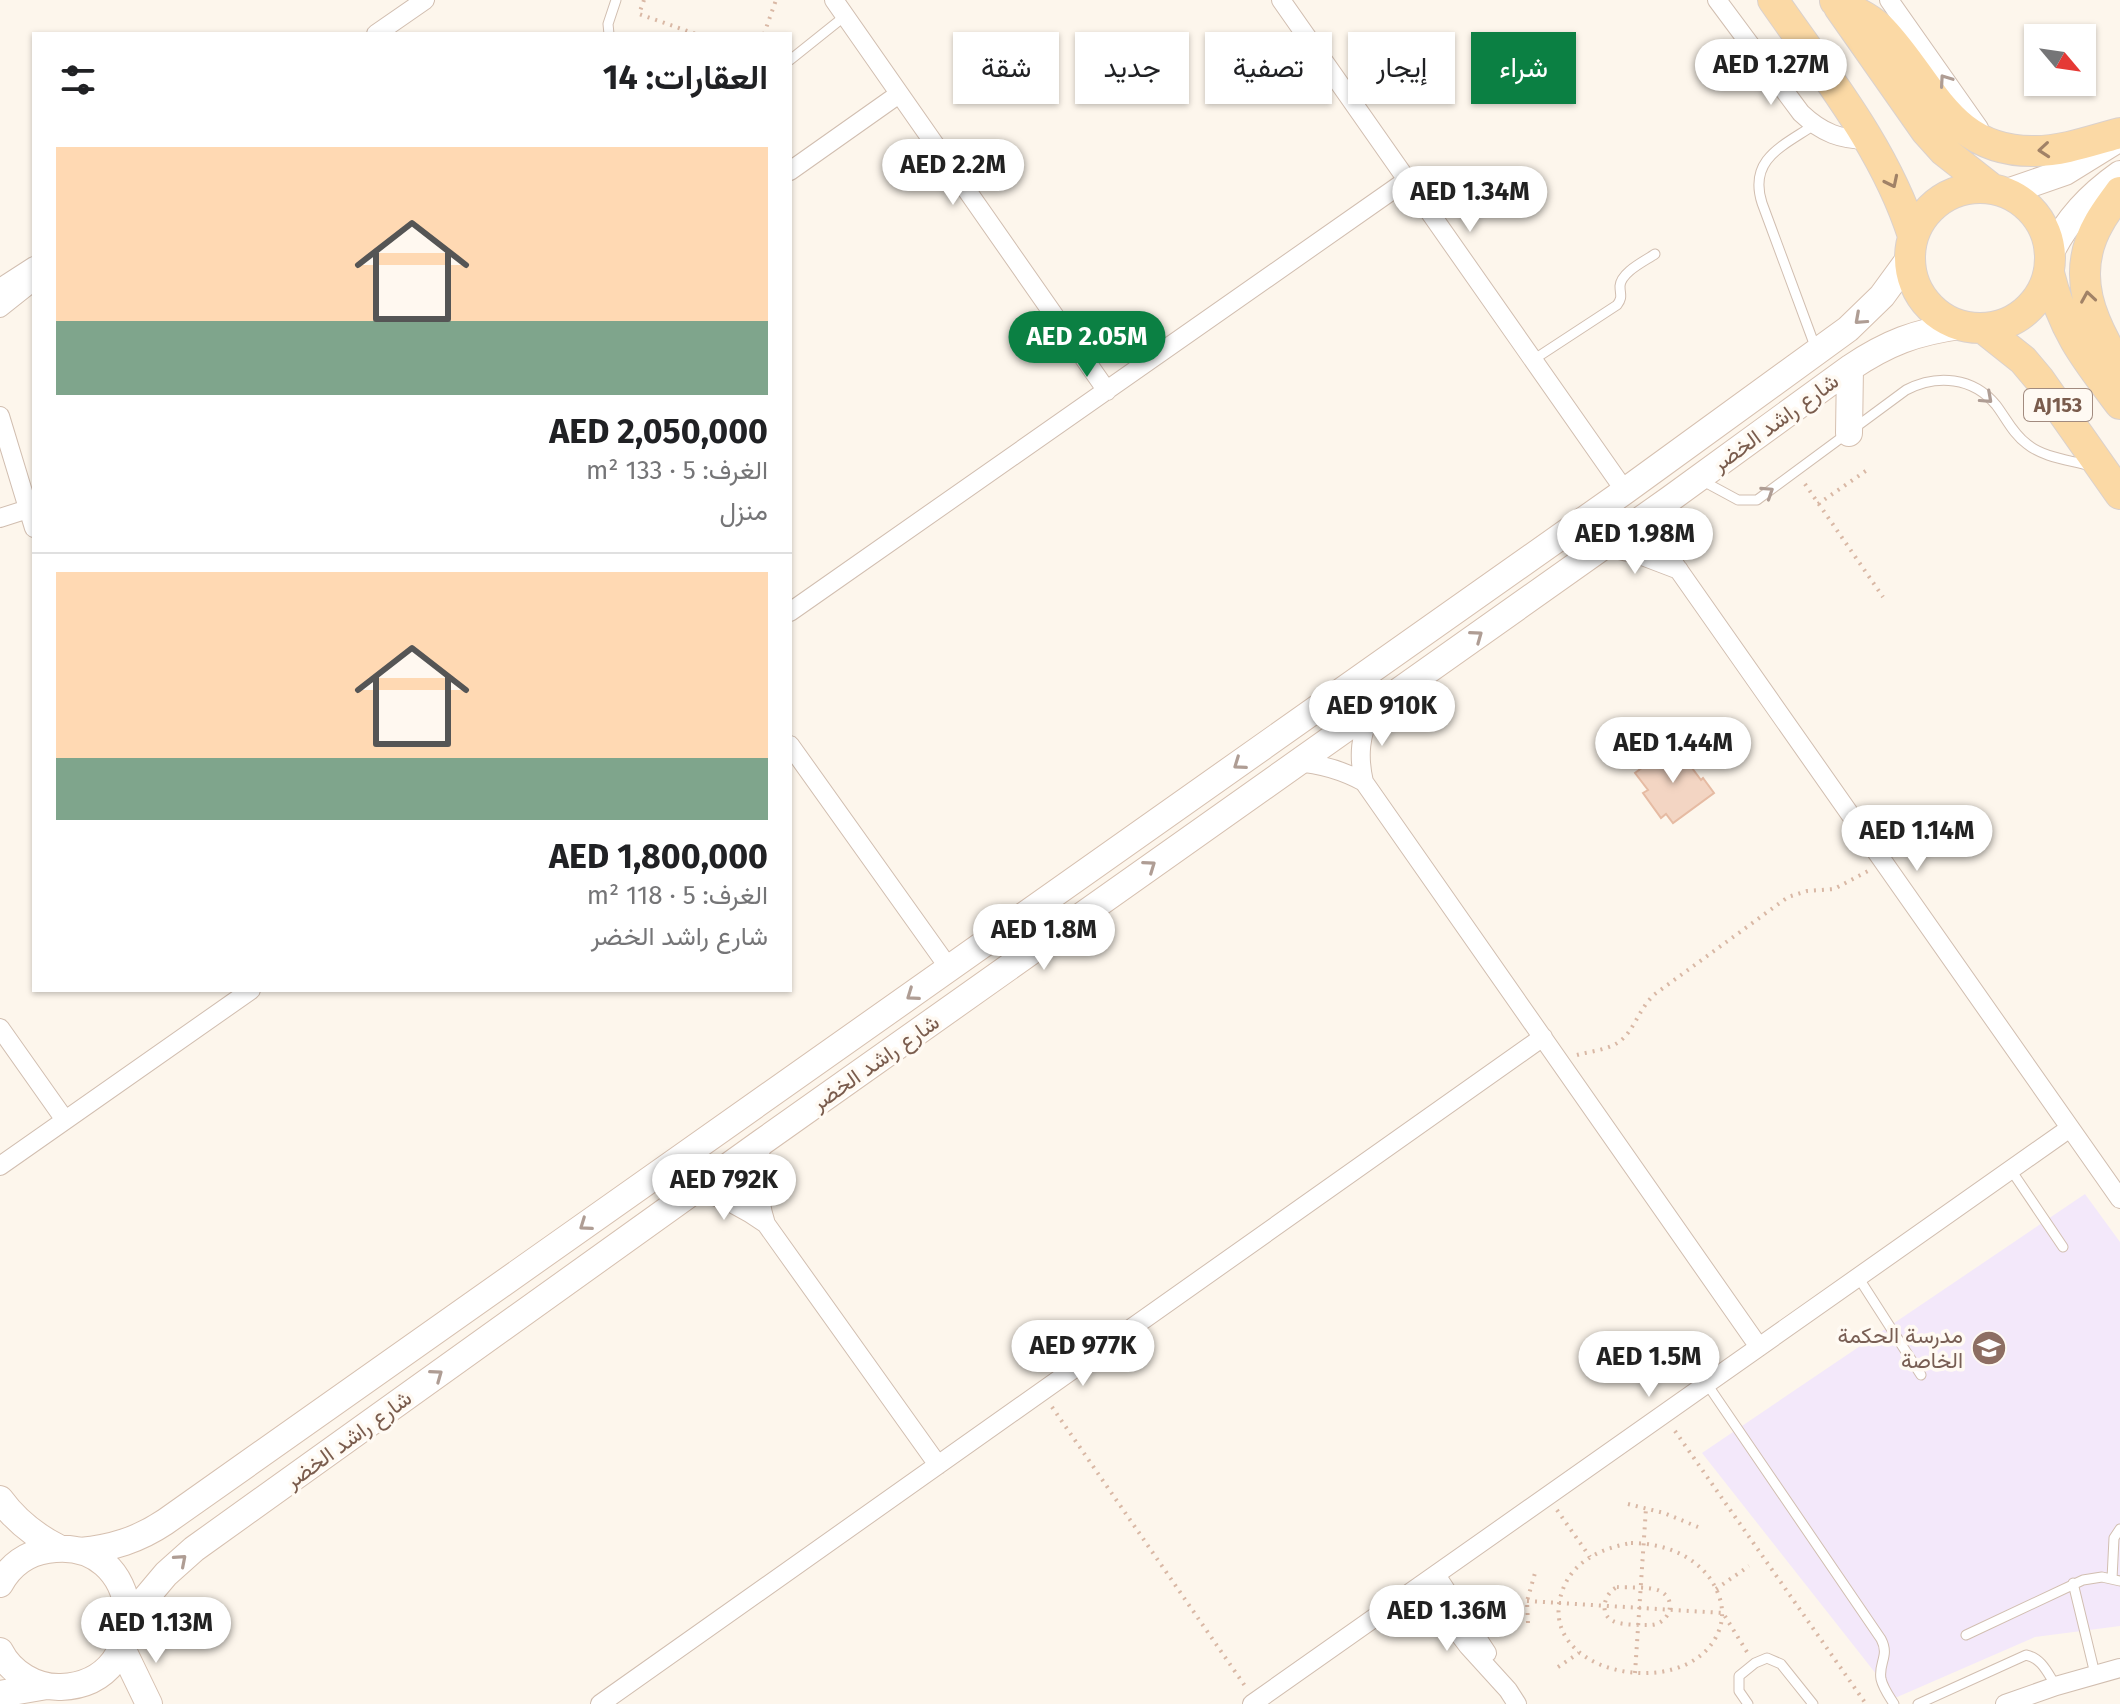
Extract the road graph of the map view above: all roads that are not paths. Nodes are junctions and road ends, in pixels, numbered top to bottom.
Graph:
1 (425, 0) edge
2 (616, 0) edge
3 (1281, 0) edge
4 (1717, 0) edge
5 (1773, 0) edge
6 (1889, 0) edge
7 (1834, 1) edge
8 (839, 8) edge
9 (379, 32) edge
10 (609, 32) edge
11 (792, 58) edge
12 (899, 94) junction
13 (1814, 125) junction
14 (2120, 135) edge
15 (1869, 140) junction
16 (1990, 144) junction
17 (793, 163) edge
18 (2120, 174) edge
19 (1407, 180) junction
20 (1999, 190) junction
21 (2120, 192) edge
22 (1911, 248) junction
23 (1655, 254) dead end
24 (2050, 262) junction
25 (32, 267) edge
26 (32, 283) edge
27 (0, 288) edge
28 (0, 308) edge
29 (1972, 328) junction
30 (1816, 351) junction
31 (1533, 360) junction
32 (1850, 368) junction
33 (2120, 368) edge
34 (1107, 391) junction
35 (2120, 404) edge
36 (0, 416) edge
37 (1849, 433) junction
38 (2102, 468) junction
39 (1698, 479) junction
40 (1625, 491) junction
41 (2120, 494) edge
42 (1670, 499) junction
43 (28, 509) junction
44 (0, 518) edge
45 (32, 522) edge
46 (1601, 546) junction
47 (1679, 570) junction
48 (792, 611) edge
49 (1372, 710) junction
50 (792, 748) edge
51 (1296, 762) junction
52 (1364, 782) junction
53 (949, 968) junction
54 (248, 992) edge
55 (0, 1028) edge
56 (1543, 1037) junction
57 (65, 1120) junction
58 (2070, 1128) junction
59 (762, 1142) junction
60 (0, 1166) edge
61 (2011, 1170) junction
62 (696, 1190) junction
63 (2120, 1199) edge
64 (766, 1224) junction
65 (2063, 1247) dead end
66 (1858, 1277) junction
67 (1759, 1347) junction
68 (1921, 1375) dead end
69 (1707, 1384) junction
70 (938, 1465) junction
71 (0, 1499) edge
72 (2120, 1529) edge
73 (69, 1550) junction
74 (1429, 1580) junction
75 (2116, 1580) edge
76 (2073, 1583) junction
77 (0, 1584) edge
78 (129, 1618) junction
79 (1966, 1635) dead end
80 (122, 1648) junction
81 (0, 1651) edge
82 (2120, 1668) edge
83 (2095, 1674) junction
84 (53, 1686) junction
85 (2056, 1686) junction
86 (0, 1694) edge
87 (1513, 1697) edge
88 (1254, 1702) edge
89 (602, 1703) edge
90 (81, 1704) edge
91 (149, 1704) edge
92 (1748, 1704) edge
93 (1813, 1704) edge
94 (1894, 1704) edge
95 (1918, 1704) edge
96 (2005, 1704) edge

1 - 9 street
2 - 10 lane
3 - 19 street
4 - 13 street
5 - 15 main road
16 -> 6 street
7 - 16 main road
7 - 20 main road
8 - 11 lane
8 - 12 street
12 - 17 street
12 - 34 street
13 - 15 street
13 - 30 lane
14 -> 16 main road
14 - 20 street
15 -> 22 main road
18 - 24 street
19 - 31 street
19 - 34 street
20 - 22 main road
20 - 24 main road
33 -> 21 main road
22 - 29 main road
22 -> 30 street, شارع راشد الخضر
23 - 31 lane
24 - 29 main road
24 - 35 main road, AJ153
25 - 27 street
26 - 28 street
29 - 32 street, شارع راشد الخضر
29 - 38 main road, AJ153
30 - 40 street, شارع راشد الخضر
31 - 40 street
32 - 37 street
32 - 39 street, شارع راشد الخضر
34 - 48 street
36 - 43 street
37 -> 38 lane
39 -> 37 lane
38 - 41 main road, AJ153
39 - 42 street, شارع راشد الخضر
40 -> 53 street, شارع راشد الخضر
42 - 46 street, شارع راشد الخضر
42 - 47 street
43 - 44 street
43 - 45 street
46 - 47 street
49 -> 46 street, شارع راشد الخضر
47 - 58 street
49 - 51 street, شارع راشد الخضر
49 - 52 street
50 - 53 street
51 - 52 street
59 -> 51 street, شارع راشد الخضر
52 - 56 street
53 -> 73 street, شارع راشد الخضر
54 - 57 street
55 - 57 street
56 - 67 street
56 - 70 street
57 - 60 street
58 - 61 street
58 - 63 street
59 - 62 street, شارع راشد الخضر
59 - 64 street
61 - 65 lane
61 - 66 street
62 - 64 street
78 -> 62 street, شارع راشد الخضر
64 - 70 street
66 - 67 street
66 - 68 lane
67 - 69 street
69 - 74 street
69 - 94 lane
70 - 89 street
71 - 73 street
72 - 75 lane
73 - 77 street, شارع راشد الخضر
73 - 78 street
74 - 87 street
74 - 88 street
75 - 76 lane
76 - 79 lane
76 - 83 lane
78 - 80 street
80 - 84 street
80 - 91 street
81 - 84 street
82 - 83 street
83 - 85 street
84 - 86 street
84 - 90 street
85 - 95 lane
85 - 96 street
92 - 93 lane

